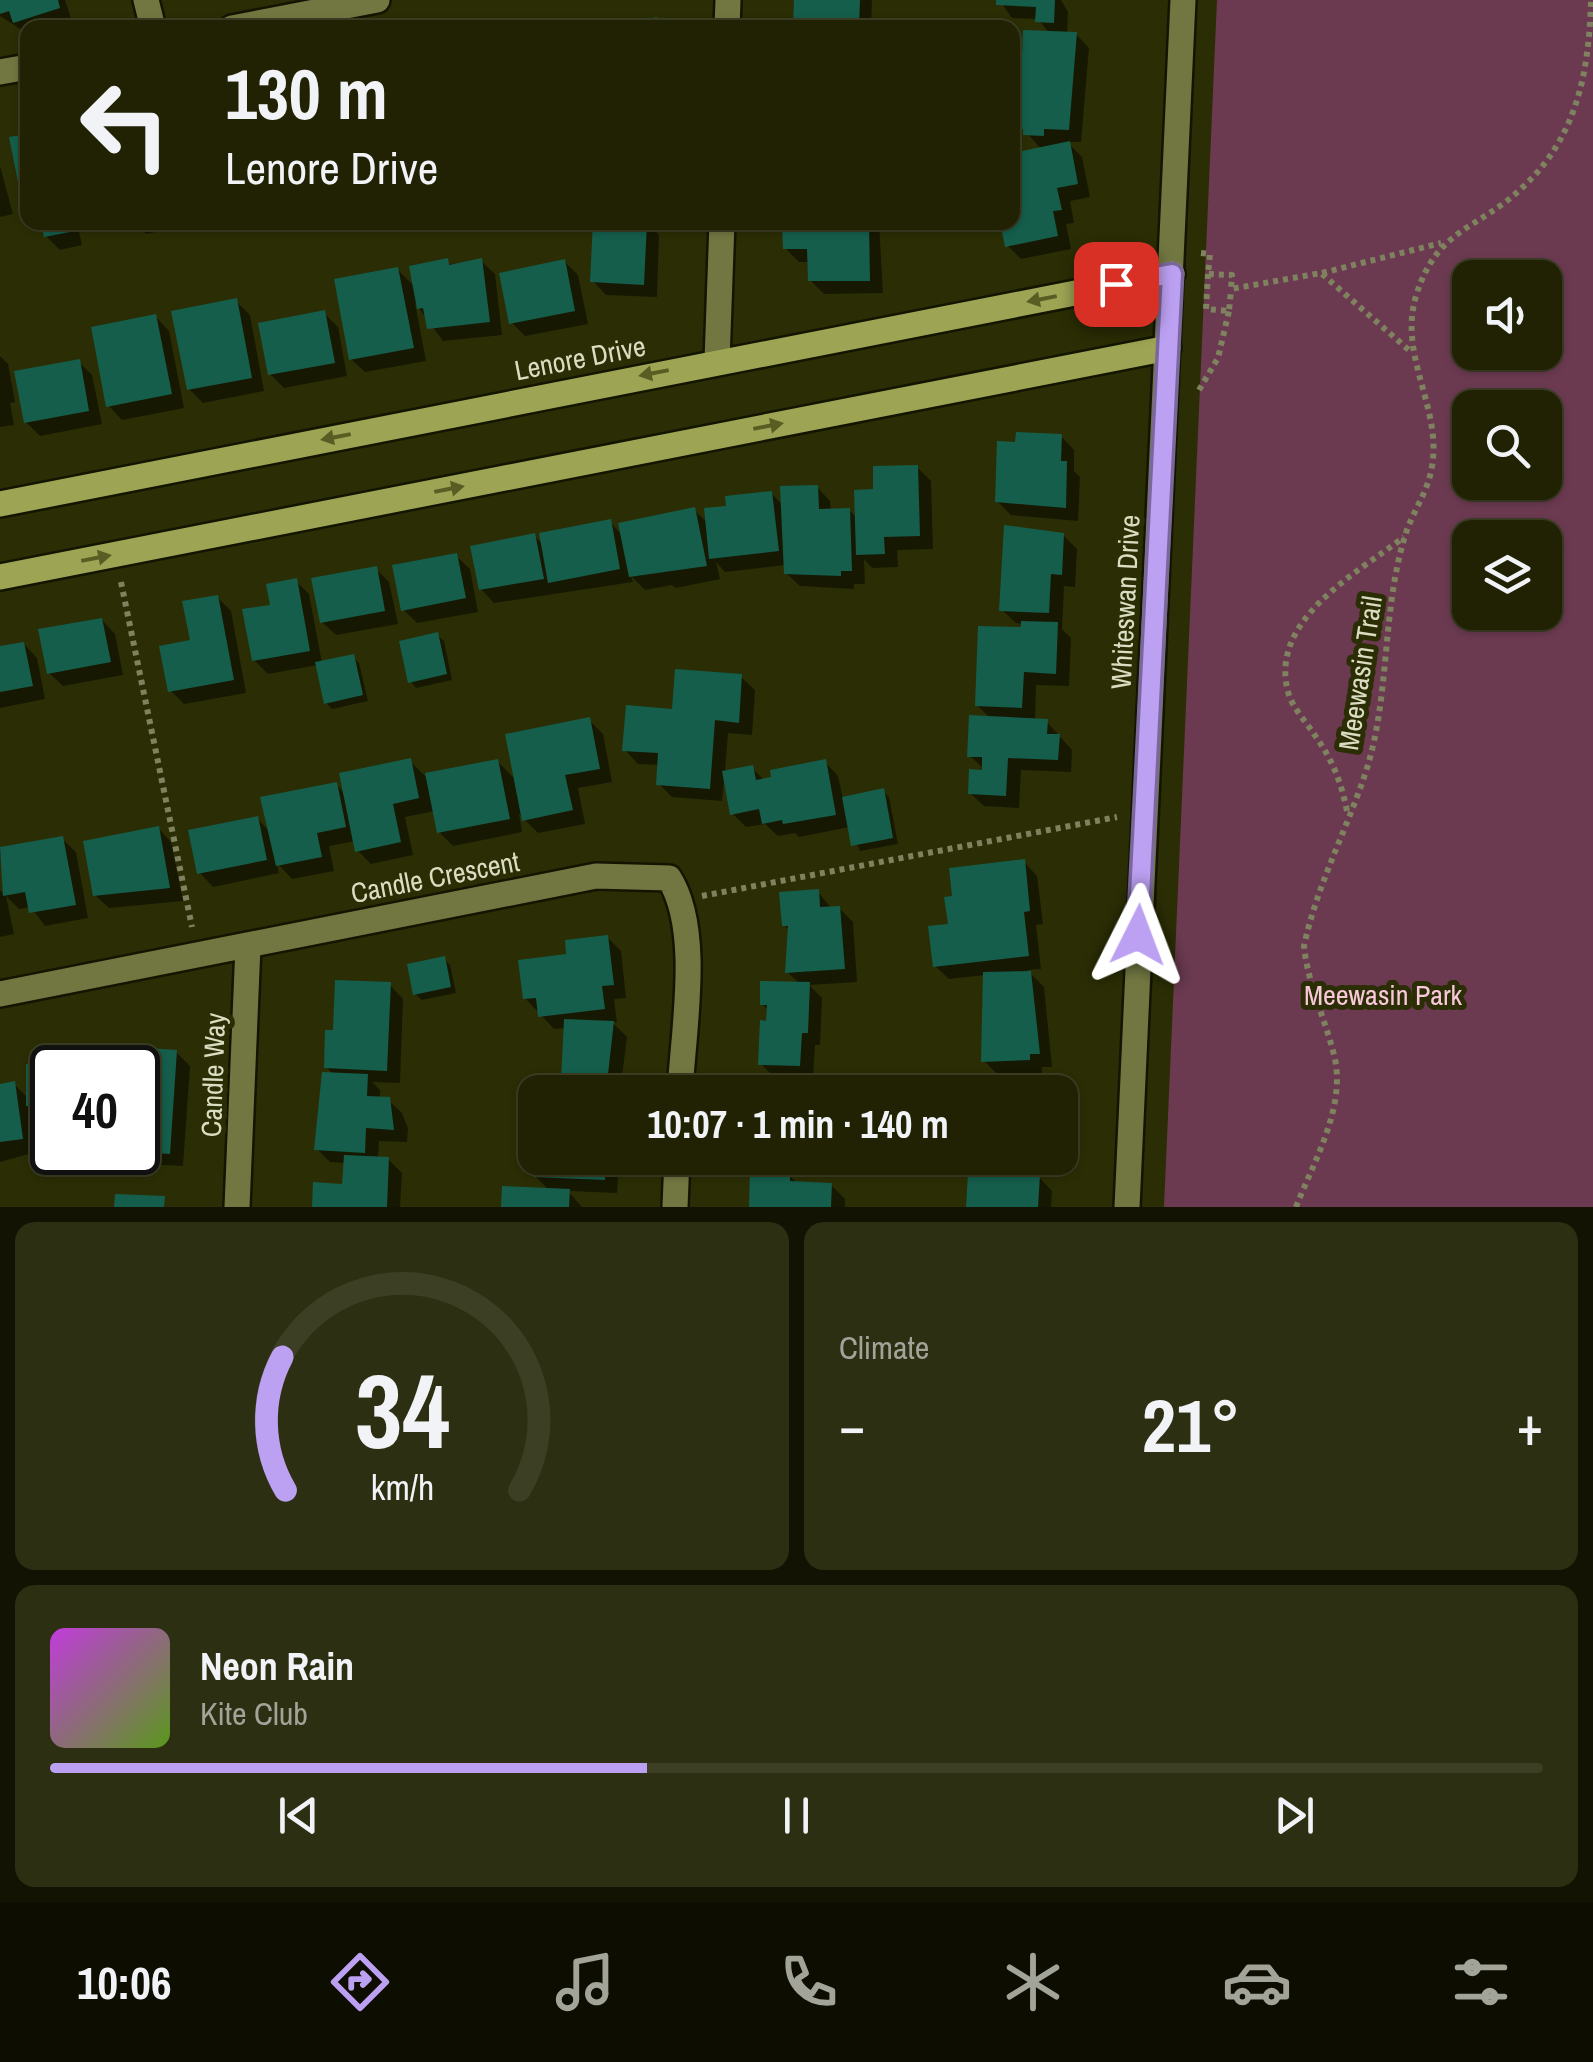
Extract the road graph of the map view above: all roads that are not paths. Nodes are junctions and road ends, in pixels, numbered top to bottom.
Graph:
1 (377, 0) edge
2 (1184, 0) edge
3 (273, 20) edge
4 (722, 230) edge
5 (1172, 274) junction
6 (1168, 348) junction
7 (717, 361) junction
8 (0, 504) edge
9 (0, 576) edge
10 (248, 946) junction
11 (0, 994) edge
12 (681, 1075) edge
13 (676, 1175) edge
14 (237, 1207) edge
15 (675, 1207) edge
16 (1126, 1207) edge

1 - 3 street
2 - 5 street, Whiteswan Drive
4 - 7 street
5 - 6 street, Whiteswan Drive
5 -> 7 main road, Lenore Drive
9 -> 6 main road
6 - 16 street, Whiteswan Drive
7 -> 8 main road, Lenore Drive
10 - 11 street, Candle Crescent
10 - 12 street, Candle Crescent
10 - 14 street, Candle Way
13 - 15 street

